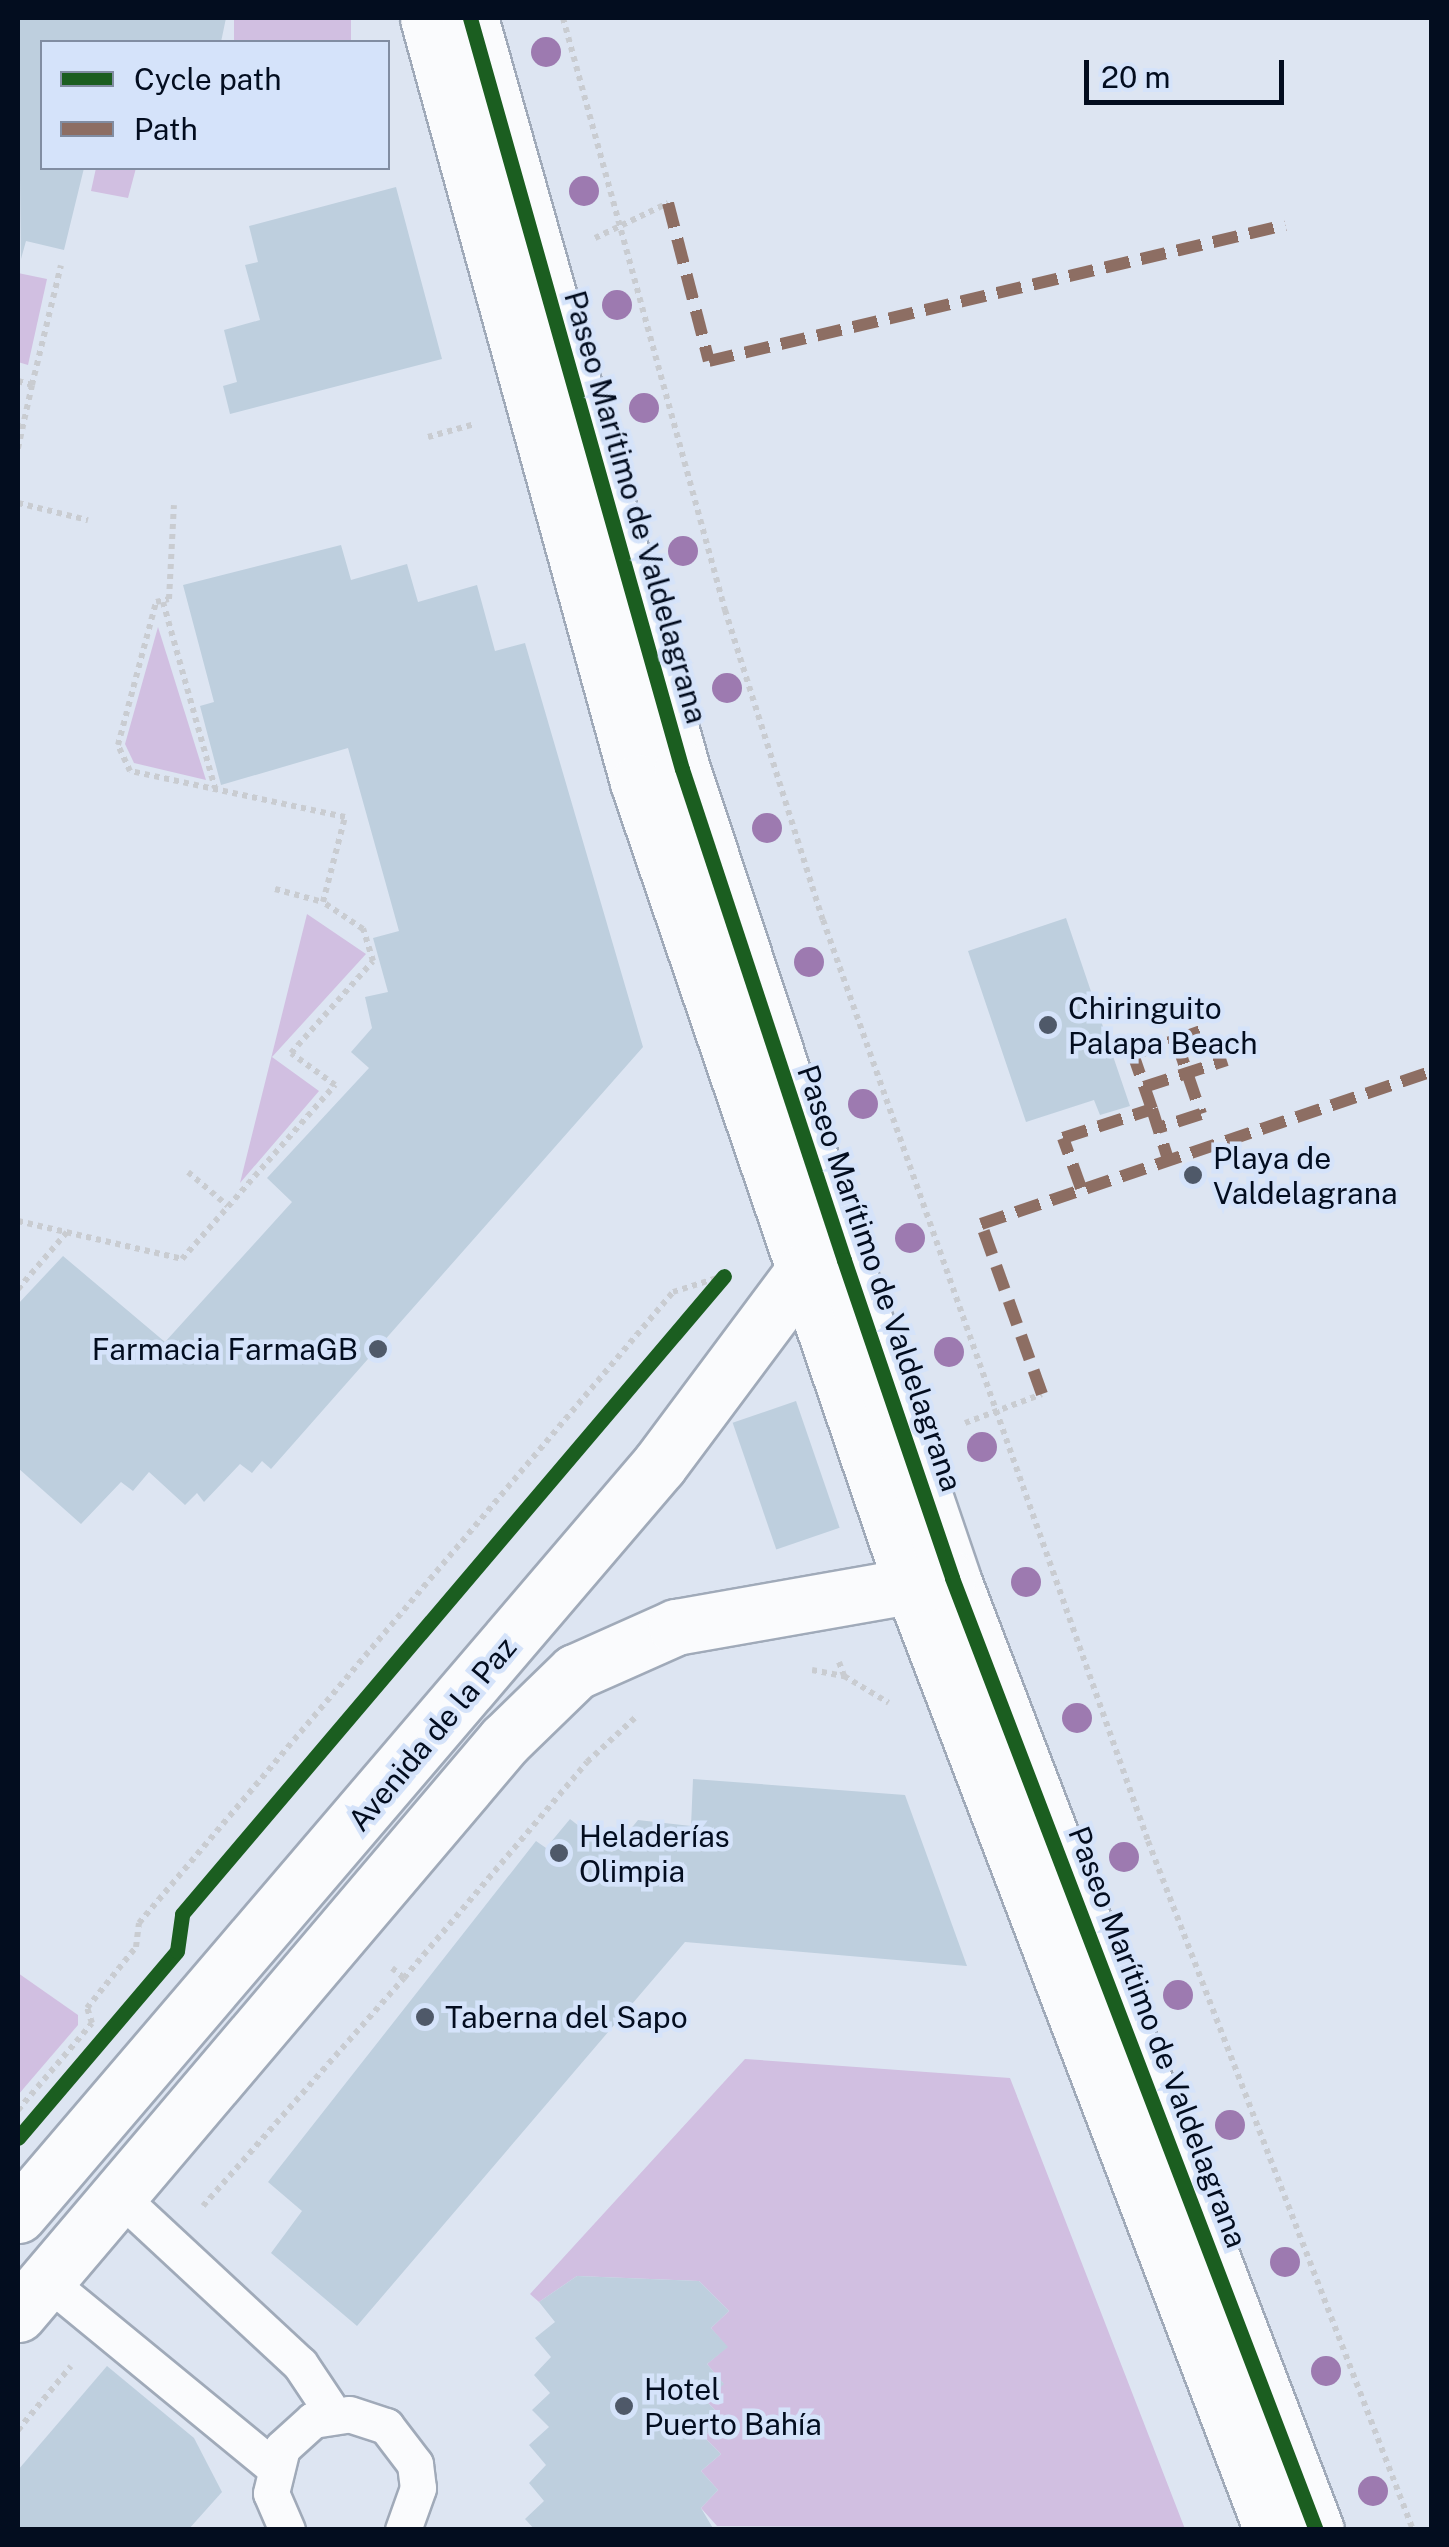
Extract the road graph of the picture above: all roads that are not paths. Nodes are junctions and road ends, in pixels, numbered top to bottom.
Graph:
1 (428, 18) edge
2 (470, 18) edge
3 (824, 1266) junction
4 (933, 1583) junction
5 (118, 2195) junction
6 (18, 2215) edge
7 (32, 2297) edge
8 (334, 2414) junction
9 (274, 2467) junction
10 (287, 2530) edge
11 (403, 2530) edge
12 (1272, 2530) edge
13 (1316, 2530) edge

1 - 3 street, Paseo Marítimo de Valdelagrana
2 - 3 street, Paseo Marítimo de Valdelagrana
3 - 4 street, Paseo Marítimo de Valdelagrana
3 - 6 street, Avenida de la Paz
4 - 5 street, Avenida de la Paz
4 - 12 street, Paseo Marítimo de Valdelagrana
4 - 13 street, Paseo Marítimo de Valdelagrana
5 - 7 street, Avenida de la Paz
5 - 8 lane
7 - 9 lane
8 - 9 lane
8 - 11 lane
9 - 10 lane

